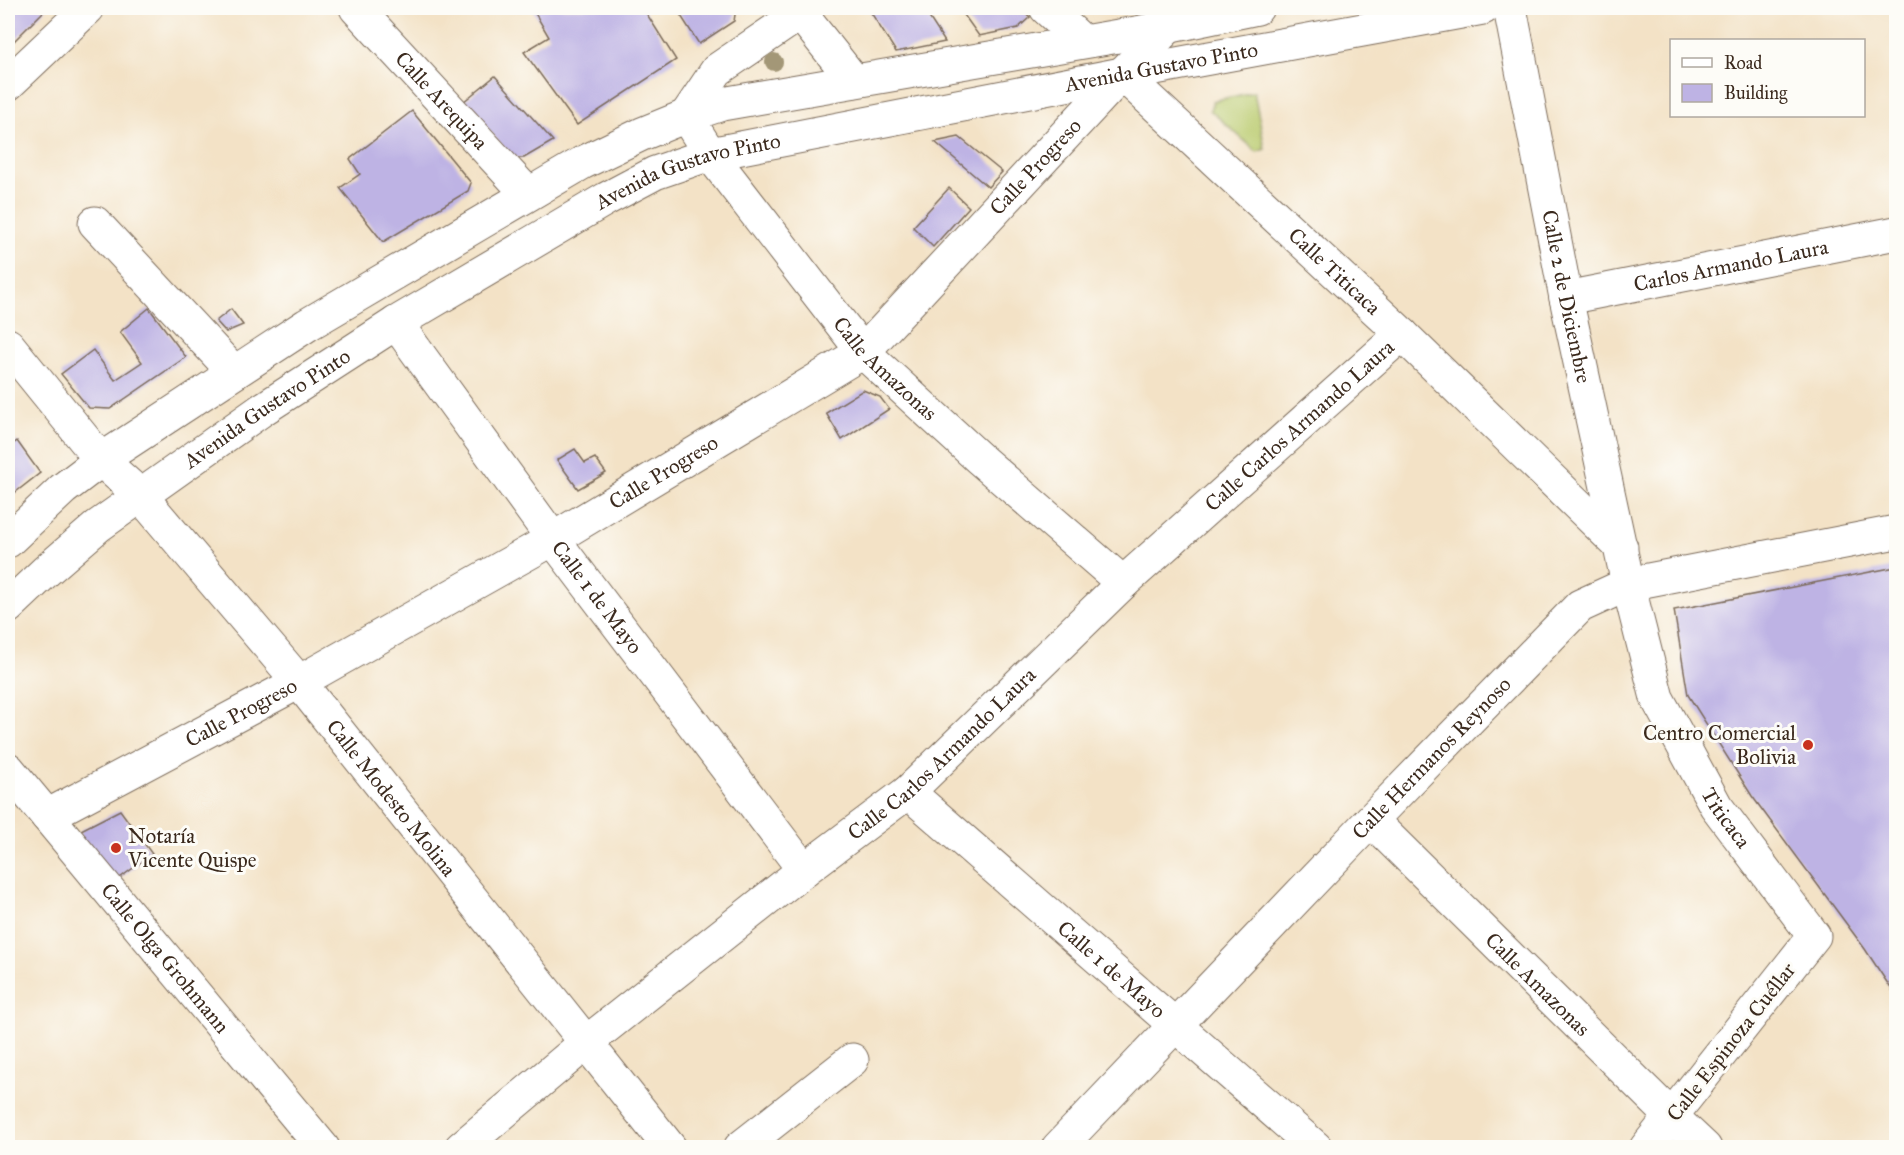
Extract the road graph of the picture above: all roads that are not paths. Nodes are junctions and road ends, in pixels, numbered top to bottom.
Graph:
1 (88, 8) edge
2 (356, 8) edge
3 (1046, 8) edge
4 (1257, 8) edge
5 (1483, 8) edge
6 (1510, 8) edge
7 (802, 9) edge
8 (1180, 16) edge
9 (1082, 41) junction
10 (1122, 74) junction
11 (854, 81) junction
12 (8, 84) edge
13 (686, 116) junction
14 (710, 154) junction
15 (528, 194) junction
16 (95, 223) dead end
17 (1896, 233) edge
18 (1566, 298) junction
19 (396, 323) junction
20 (1402, 334) junction
21 (8, 345) edge
22 (863, 352) junction
23 (234, 372) junction
24 (101, 460) junction
25 (140, 495) junction
26 (1896, 532) edge
27 (553, 539) junction
28 (8, 541) edge
29 (1621, 547) junction
30 (1123, 583) junction
31 (1628, 584) junction
32 (8, 607) edge
33 (298, 682) junction
34 (8, 768) edge
35 (908, 792) junction
36 (47, 816) junction
37 (1371, 820) junction
38 (804, 870) junction
39 (1814, 936) joint
40 (1175, 1027) junction
41 (587, 1042) junction
42 (852, 1060) dead end
43 (1672, 1117) junction
44 (323, 1148) edge
45 (460, 1148) edge
46 (670, 1148) edge
47 (740, 1148) edge
48 (1058, 1148) edge
49 (1316, 1148) edge
50 (1646, 1148) edge
51 (1705, 1148) edge

1 - 12 street
2 - 15 street, Calle Arequipa
3 - 9 street
4 - 8 street, Avenida Gustavo Pinto
5 - 10 street, Avenida Gustavo Pinto
6 - 18 street, Calle 2 de Diciembre
7 - 11 street
7 - 13 street
8 - 9 street, Avenida Gustavo Pinto
8 - 10 street, Calle Progreso
9 - 11 street, Avenida Gustavo Pinto
10 - 14 street, Avenida Gustavo Pinto
10 - 20 street, Calle Titicaca
10 - 22 street, Calle Progreso
11 - 13 street, Avenida Gustavo Pinto
13 - 14 street, Calle Amazonas
13 - 15 street, Avenida Gustavo Pinto
14 - 19 street, Avenida Gustavo Pinto
14 - 22 street, Calle Amazonas
15 - 23 street, Avenida Gustavo Pinto
16 - 23 street
17 - 18 street, Carlos Armando Laura
18 - 29 street, Calle 2 de Diciembre
19 - 25 street, Avenida Gustavo Pinto
19 - 27 street, Calle 1 de Mayo
20 - 29 street, Calle Titicaca
20 - 30 street, Calle Carlos Armando Laura
21 - 24 street, Calle Modesto Molina
22 - 27 street, Calle Progreso
22 - 30 street, Calle Amazonas
23 - 24 street, Avenida Gustavo Pinto
24 - 25 street, Calle Modesto Molina
24 - 28 street, Avenida Gustavo Pinto
25 - 32 street, Avenida Gustavo Pinto
25 - 33 street, Calle Modesto Molina
26 - 31 street, Calle Hermanos Reynoso
27 - 33 street, Calle Progreso
27 - 38 street, Calle 1 de Mayo
29 - 31 street, Calle 2 de Diciembre
30 - 35 street, Calle Carlos Armando Laura
31 - 37 street, Calle Hermanos Reynoso
31 - 39 street, Titicaca
33 - 36 street, Calle Progreso
33 - 41 street, Calle Modesto Molina
34 - 36 street, Calle Olga Grohmann
35 - 38 street, Calle Carlos Armando Laura
35 - 40 street, Calle 1 de Mayo
36 - 44 street, Calle Olga Grohmann
37 - 40 street, Calle Hermanos Reynoso
37 - 43 street, Calle Amazonas
38 - 41 street, Calle Carlos Armando Laura
39 - 43 street, Calle Espinoza Cuéllar
40 - 48 street, Calle Hermanos Reynoso
40 - 49 street, Calle 1 de Mayo
41 - 45 street, Calle Carlos Armando Laura
41 - 46 street, Calle Modesto Molina
42 - 47 street
43 - 50 street, Calle Espinoza Cuéllar
43 - 51 street, Calle Amazonas

